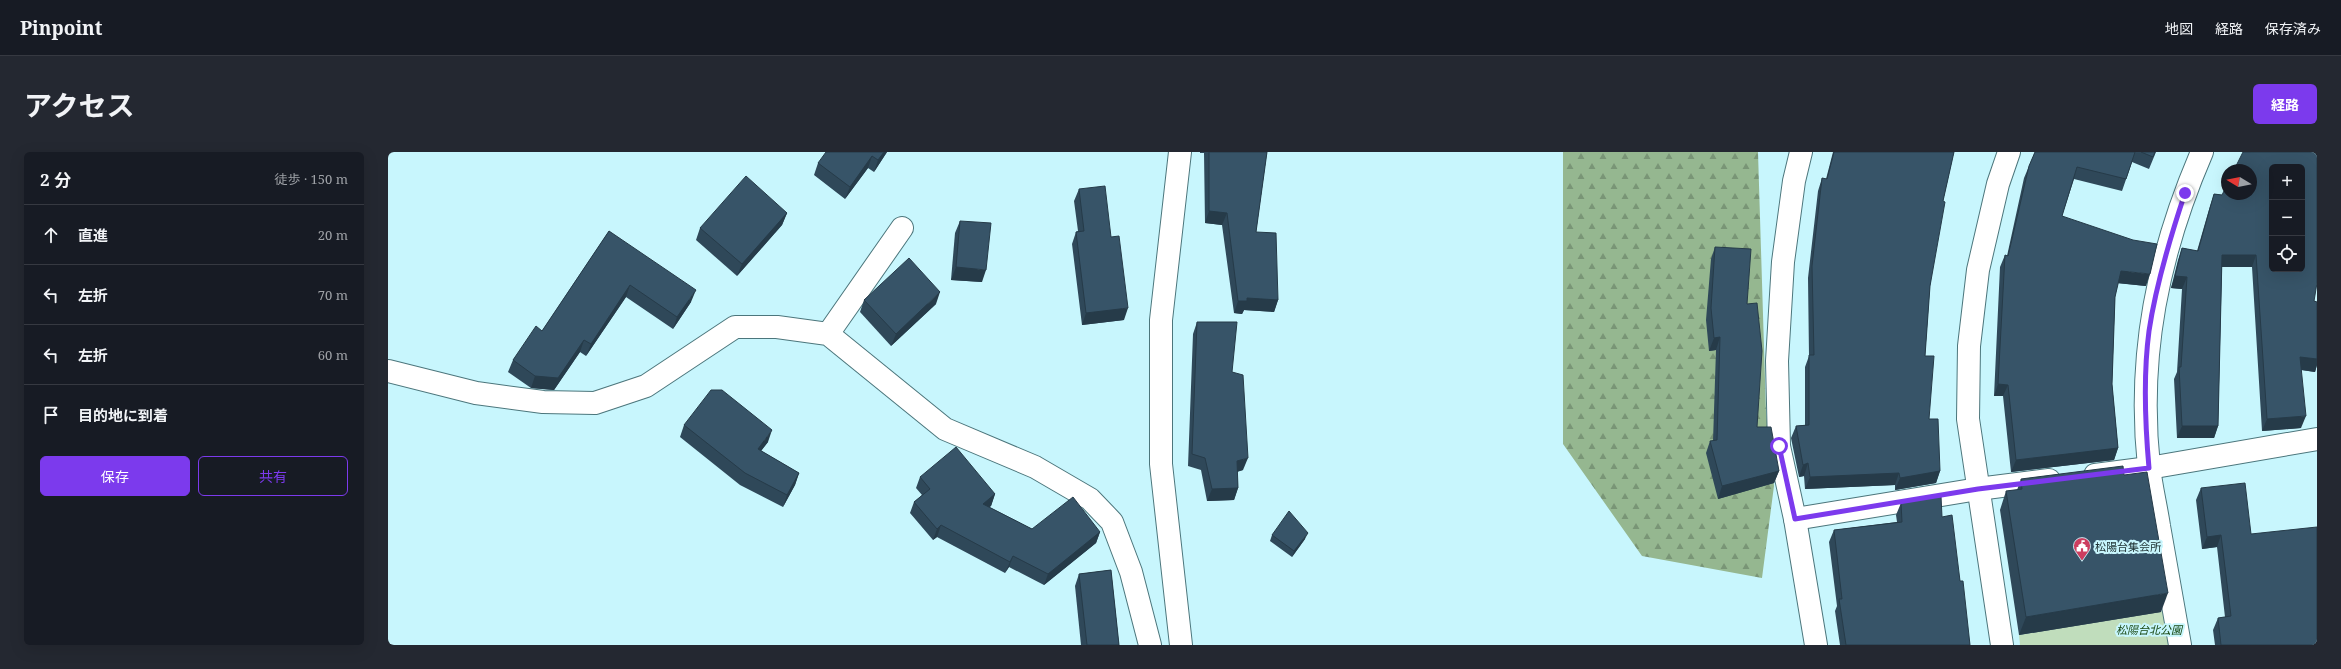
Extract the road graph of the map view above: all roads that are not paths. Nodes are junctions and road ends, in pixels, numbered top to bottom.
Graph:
1 (1180, 152) edge
2 (1801, 152) edge
3 (2009, 152) edge
4 (2202, 152) edge
5 (902, 228) dead end
6 (828, 334) junction
7 (388, 371) edge
8 (2317, 439) edge
9 (2149, 468) junction
10 (1978, 489) junction
11 (1795, 519) junction
12 (1150, 645) edge
13 (1181, 645) edge
14 (1816, 645) edge
15 (2002, 645) edge
16 (2180, 645) edge

1 - 13 street
2 - 11 street
3 - 10 street
4 - 9 street
5 - 6 street
6 - 7 street
6 - 12 street
8 - 9 street
9 - 10 street
9 - 16 street
10 - 11 street
10 - 15 street
11 - 14 street

